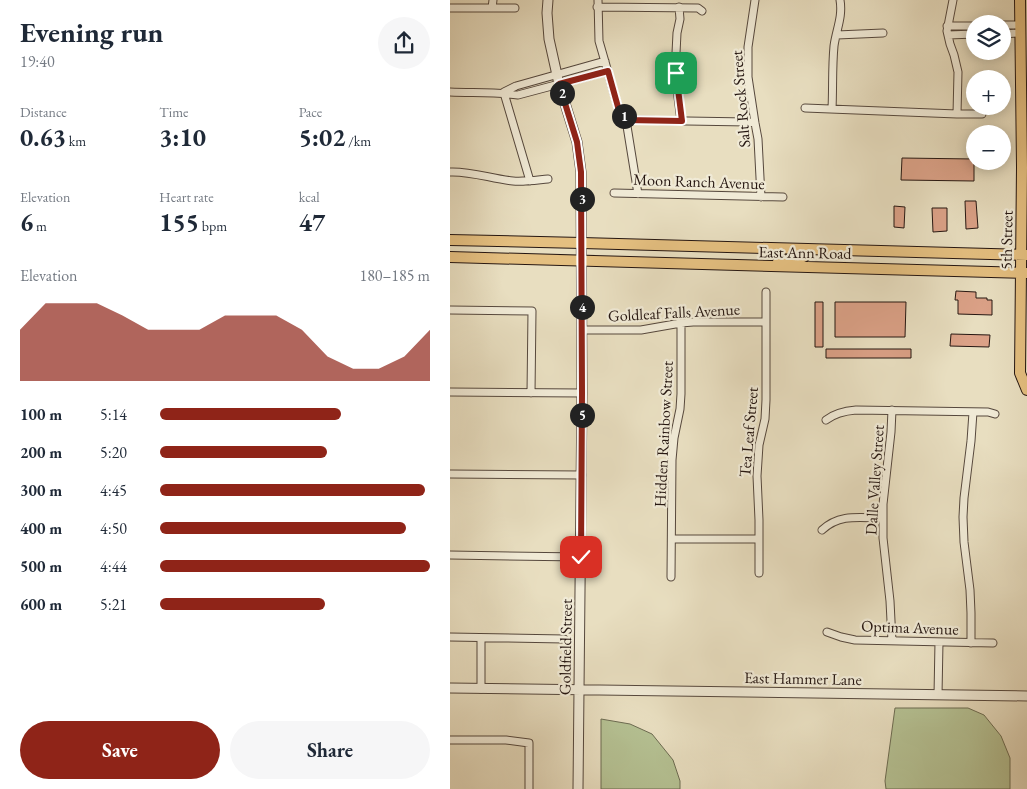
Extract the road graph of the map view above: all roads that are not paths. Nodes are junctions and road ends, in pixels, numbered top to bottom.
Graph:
1 (548, 0) edge
2 (755, 0) edge
3 (840, 0) edge
4 (953, 0) edge
5 (1021, 0) edge
6 (598, 3) edge
7 (493, 4) edge
8 (678, 7) junction
9 (450, 8) edge
10 (515, 8) dead end
11 (702, 11) dead end
12 (948, 26) junction
13 (966, 26) edge
14 (1022, 26) edge
15 (884, 34) dead end
16 (966, 34) edge
17 (837, 35) junction
18 (948, 35) junction
19 (1027, 50) edge
20 (605, 61) junction
21 (608, 71) junction
22 (556, 74) junction
23 (559, 84) junction
24 (450, 92) edge
25 (504, 93) junction
26 (805, 108) dead end
27 (832, 109) junction
28 (957, 114) junction
29 (966, 114) edge
30 (626, 120) junction
31 (682, 121) junction
32 (755, 123) junction
33 (450, 172) edge
34 (548, 179) dead end
35 (530, 181) junction
36 (614, 193) dead end
37 (638, 194) junction
38 (761, 197) junction
39 (783, 197) dead end
40 (450, 240) edge
41 (582, 243) junction
42 (807, 249) junction
43 (1024, 256) edge
44 (450, 257) edge
45 (582, 260) junction
46 (758, 265) junction
47 (1024, 273) edge
48 (766, 292) dead end
49 (450, 310) edge
50 (681, 322) junction
51 (766, 322) junction
52 (582, 330) junction
53 (1027, 390) edge
54 (450, 392) edge
55 (531, 393) junction
56 (582, 393) junction
57 (892, 410) junction
58 (974, 412) junction
59 (995, 414) dead end
60 (826, 420) dead end
61 (450, 474) edge
62 (582, 475) junction
63 (883, 518) junction
64 (822, 530) dead end
65 (672, 539) junction
66 (759, 539) junction
67 (450, 555) edge
68 (581, 557) junction
69 (759, 574) dead end
70 (671, 577) dead end
71 (827, 632) dead end
72 (450, 637) edge
73 (481, 638) junction
74 (564, 639) dead end
75 (892, 641) junction
76 (938, 642) junction
77 (993, 642) dead end
78 (971, 643) junction
79 (450, 688) edge
80 (481, 689) junction
81 (579, 690) junction
82 (938, 695) junction
83 (1027, 696) edge
84 (450, 740) edge
85 (529, 789) edge
86 (578, 789) edge

1 - 22 street, Goldfield Street
2 - 32 street, Salt Rock Street
3 - 17 street
4 - 12 street
5 - 14 main road, 5th Street
6 - 8 street
6 - 20 street
7 - 9 street
7 - 10 street
8 - 11 street
8 - 31 street
12 - 13 street
12 - 18 street
14 - 19 main road
14 - 43 main road, 5th Street
15 - 17 street
16 - 18 street
17 - 27 street
18 - 28 street
20 - 21 street
20 - 22 street
21 - 23 street
21 - 30 street
22 - 23 street, Goldfield Street
22 - 25 street
23 - 25 street
23 - 41 street, Goldfield Street
24 - 25 street
25 - 35 street
26 - 27 street
27 - 28 street
28 - 29 street
30 - 31 street
30 - 37 street
31 - 32 street
32 - 38 street, Salt Rock Street
33 - 35 street
34 - 35 street
36 - 37 street, Moon Ranch Avenue
37 - 38 street, Moon Ranch Avenue
38 - 39 street, Moon Ranch Avenue
40 - 41 main road, East Ann Road
41 - 42 main road, East Ann Road
41 - 45 street, Goldfield Street
42 - 43 main road, East Ann Road
42 - 46 main road
43 - 47 main road, 5th Street
44 - 45 main road, East Ann Road
45 - 46 main road, East Ann Road
45 - 52 street, Goldfield Street
46 - 47 main road, East Ann Road
47 - 53 main road, 5th Street
48 - 51 street, Tea Leaf Street
49 - 55 street
50 - 51 street, Goldleaf Falls Avenue
50 - 52 street, Goldleaf Falls Avenue
50 - 65 street, Hidden Rainbow Street
51 - 66 street, Tea Leaf Street
52 - 56 street, Goldfield Street
54 - 55 street
55 - 56 street
56 - 62 street, Goldfield Street
57 - 58 street
57 - 60 street
57 - 63 street, Dalle Valley Street
58 - 59 street
58 - 78 street
61 - 62 street
62 - 68 street, Goldfield Street
63 - 64 street
63 - 75 street, Dalle Valley Street
65 - 66 street
65 - 70 street, Hidden Rainbow Street
66 - 69 street, Tea Leaf Street
67 - 68 street
68 - 81 street, Goldfield Street
71 - 75 street, Optima Avenue
72 - 73 street
73 - 74 street
73 - 80 street
75 - 76 street, Optima Avenue
76 - 78 street, Optima Avenue
76 - 82 street
77 - 78 street, Optima Avenue
79 - 80 street, East Hammer Lane
80 - 81 street, East Hammer Lane
81 - 82 street, East Hammer Lane
81 - 86 street, Goldfield Street
82 - 83 street, East Hammer Lane
84 - 85 street

